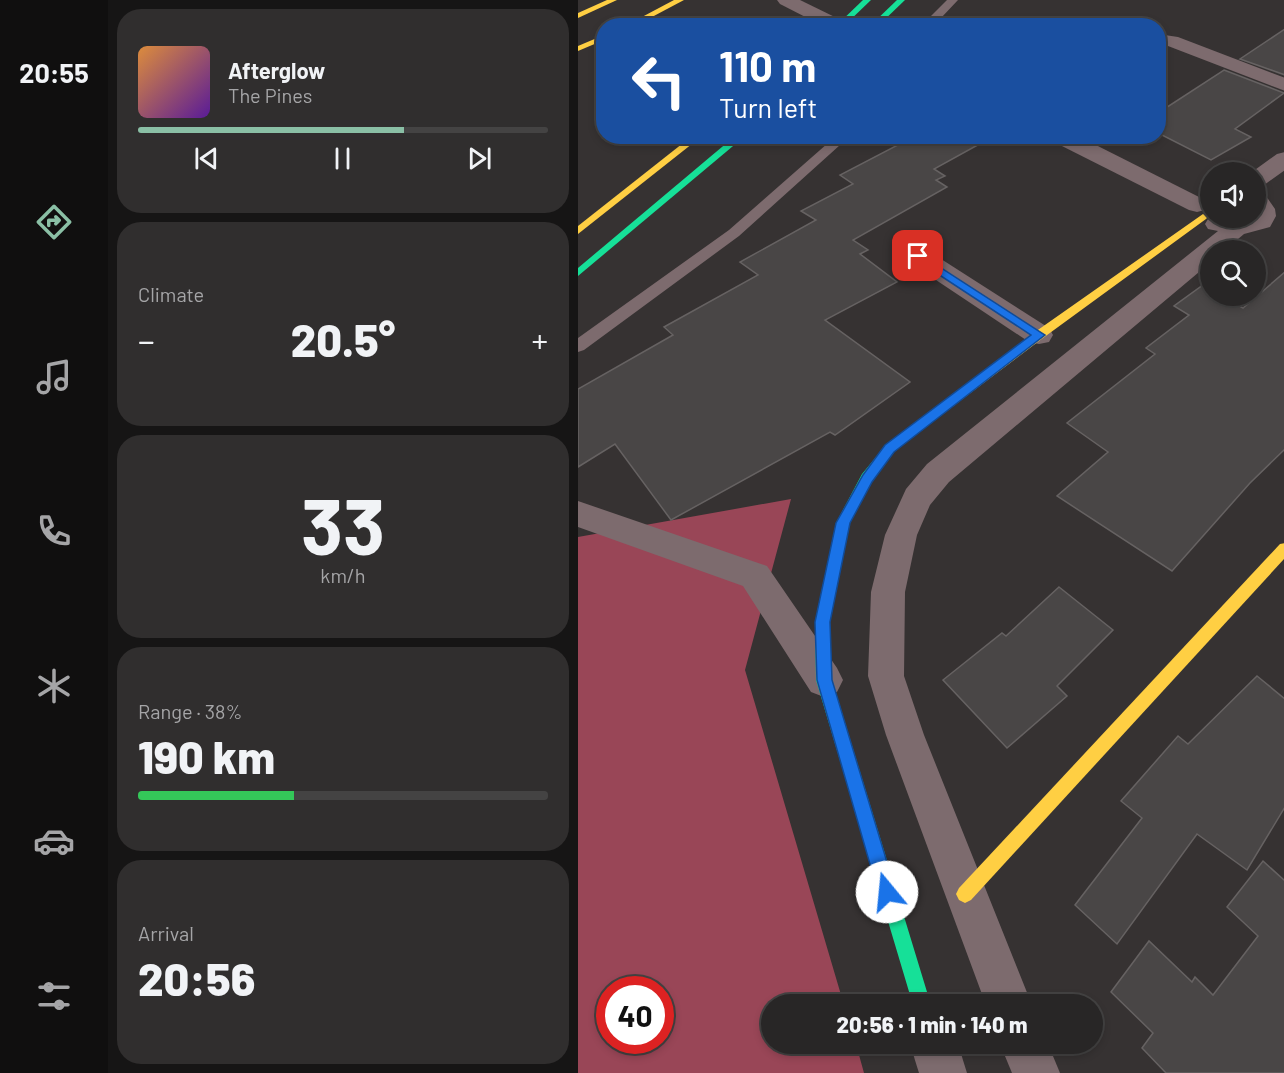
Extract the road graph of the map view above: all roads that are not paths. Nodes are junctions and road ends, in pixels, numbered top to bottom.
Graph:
1 (613, 0) edge
2 (680, 0) edge
3 (786, 0) edge
4 (816, 0) edge
5 (867, 0) edge
6 (901, 0) edge
7 (952, 0) edge
8 (578, 16) edge
9 (644, 18) edge
10 (832, 18) edge
11 (837, 18) edge
12 (847, 18) edge
13 (882, 18) edge
14 (935, 18) edge
15 (596, 41) edge
16 (1166, 41) edge
17 (578, 49) edge
18 (1284, 85) edge
19 (688, 144) edge
20 (731, 144) edge
21 (835, 144) edge
22 (1077, 144) edge
23 (1122, 144) edge
24 (1138, 152) dead end
25 (1284, 159) edge
26 (1266, 172) edge
27 (1200, 202) edge
28 (1200, 207) edge
29 (1266, 218) edge
30 (1238, 228) edge
31 (578, 231) edge
32 (1284, 235) edge
33 (918, 256) dead end
34 (578, 273) edge
35 (1039, 335) junction
36 (578, 346) edge
37 (578, 514) edge
38 (1284, 548) edge
39 (824, 680) junction
40 (965, 894) junction
41 (919, 994) edge
42 (1005, 994) edge
43 (937, 1054) edge
44 (1028, 1054) edge
45 (943, 1073) edge
46 (1036, 1073) edge

1 - 8 main road
2 - 9 main road
3 - 10 street
4 - 11 street
5 - 12 main road
6 - 13 main road
7 - 14 lane
15 - 17 main road
16 - 18 street
19 - 31 main road
20 - 34 main road
21 - 36 lane
22 - 27 street
23 - 24 street
25 - 26 street
28 - 35 main road
29 - 32 street
30 - 40 street
33 - 35 street
35 - 39 main road
37 - 39 street
38 - 40 main road
39 - 41 main road
40 - 42 street
43 - 45 street
44 - 46 street

